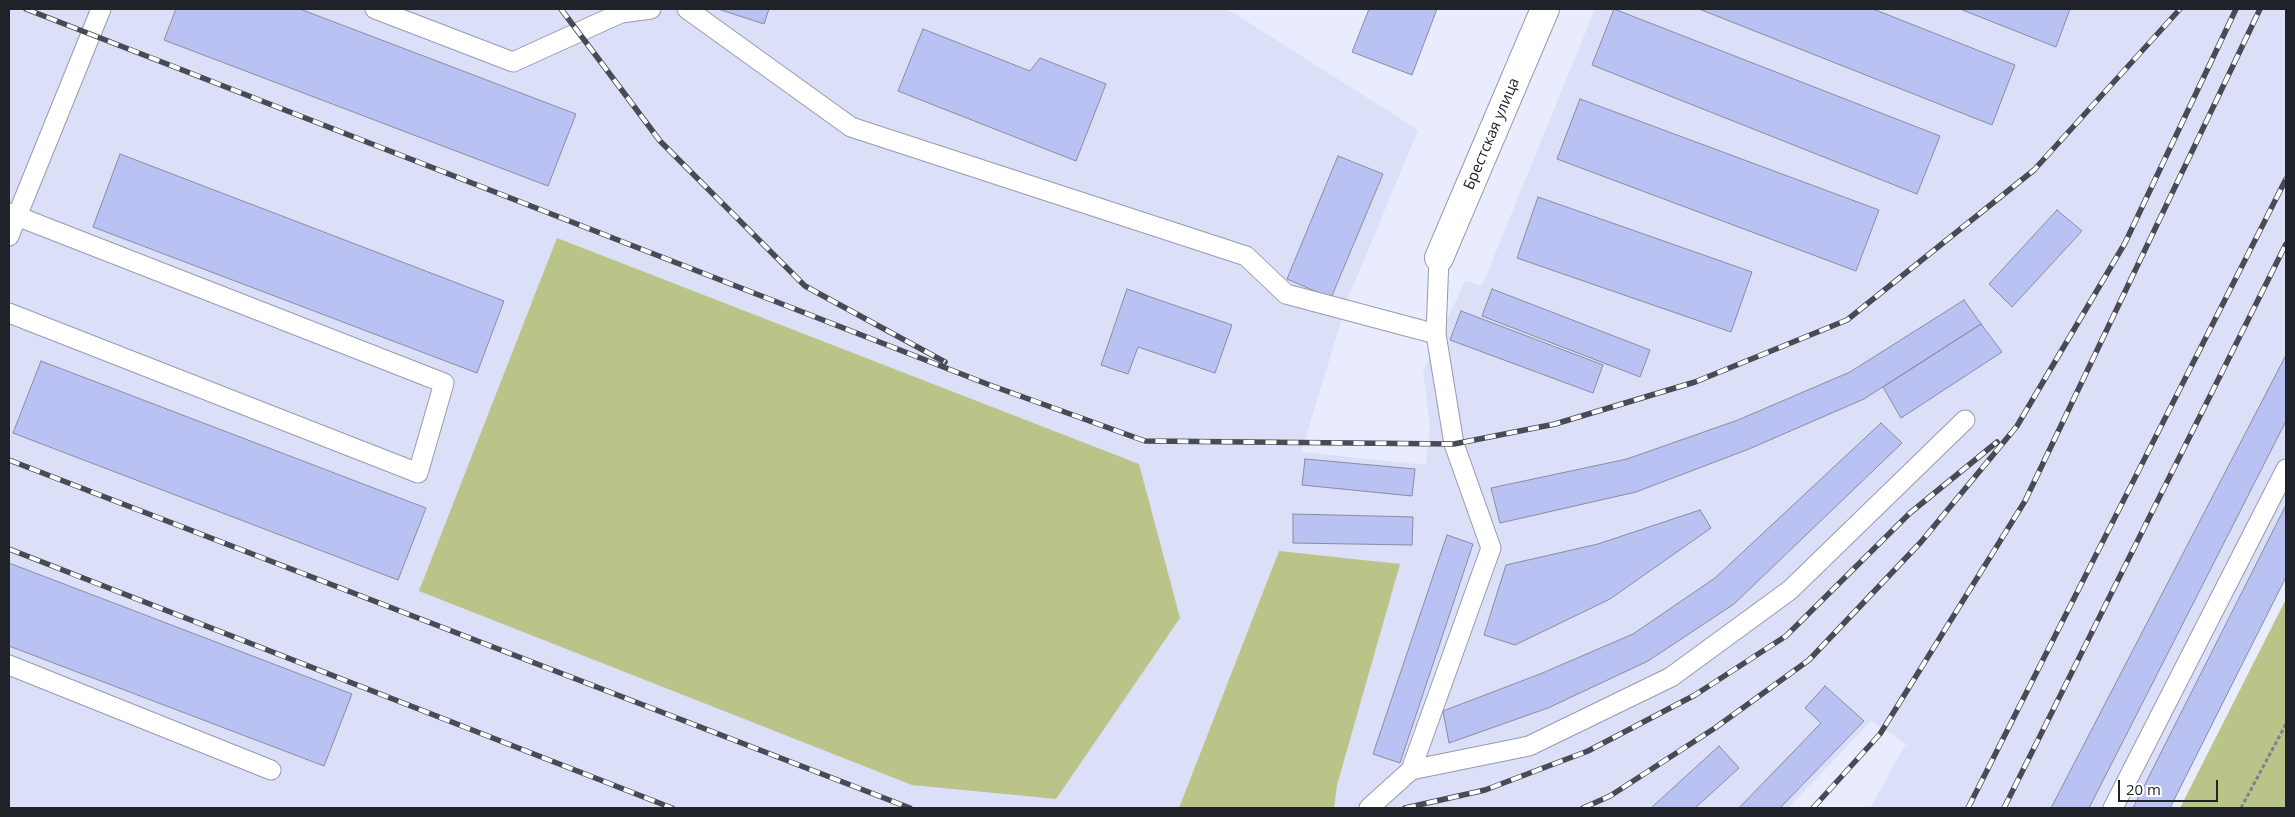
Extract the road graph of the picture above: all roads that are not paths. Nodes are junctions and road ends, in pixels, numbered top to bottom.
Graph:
1 (101, 9) edge
2 (375, 9) edge
3 (651, 9) edge
4 (687, 9) edge
5 (1545, 9) edge
6 (13, 214) edge
7 (9, 236) edge
8 (1439, 258) joint
9 (9, 313) edge
10 (1436, 334) junction
11 (1965, 420) dead end
12 (2286, 469) edge
13 (9, 665) edge
14 (271, 770) dead end
15 (1411, 770) junction
16 (1369, 808) edge
17 (2113, 808) edge

1 - 6 lane
2 - 3 lane
4 - 10 lane
5 - 8 street, Брестская улица
6 - 7 lane
6 - 9 lane
8 - 10 lane
10 - 15 lane
11 - 15 lane
12 - 17 lane
13 - 14 lane
15 - 16 lane

